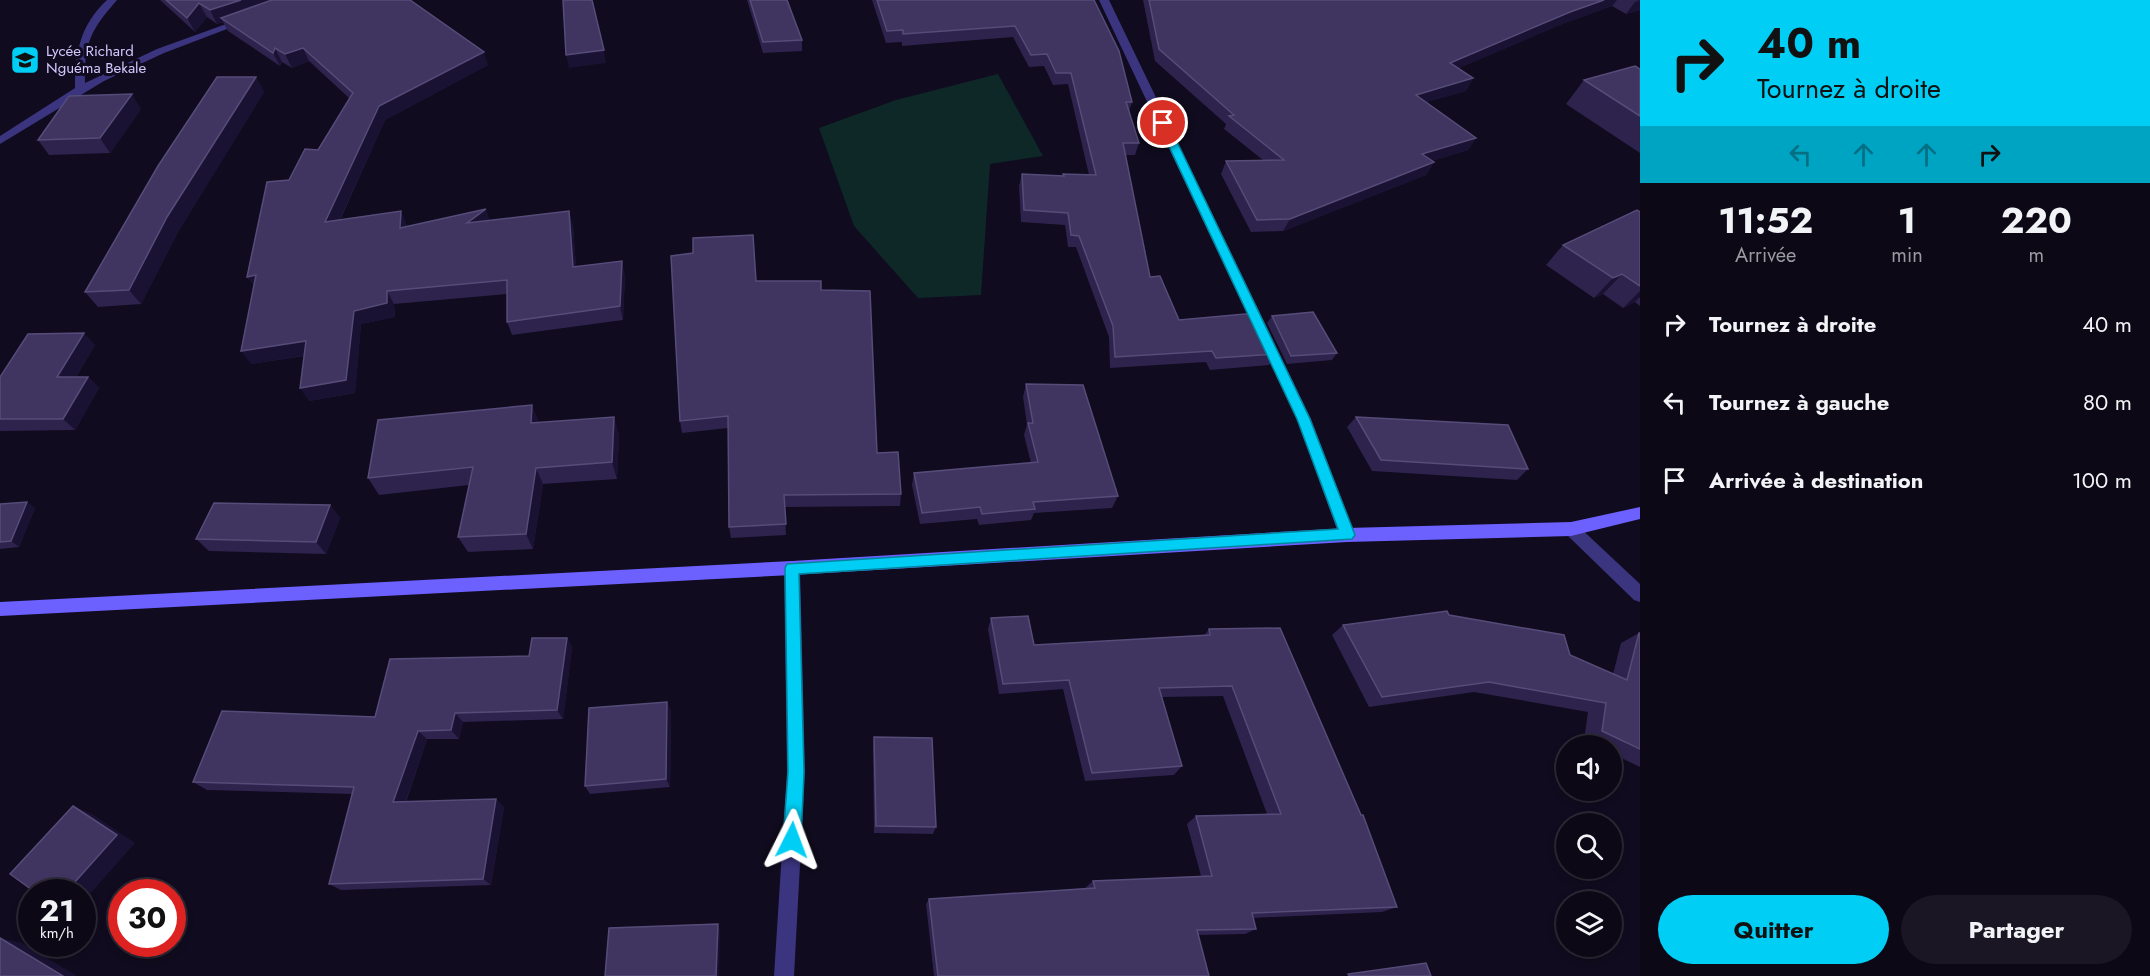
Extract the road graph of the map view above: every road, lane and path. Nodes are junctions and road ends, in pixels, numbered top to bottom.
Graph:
1 (111, 0) edge
2 (1104, 0) edge
3 (249, 18) edge
4 (80, 90) junction
5 (0, 141) edge
6 (1640, 513) edge
7 (1571, 529) junction
8 (1347, 535) junction
9 (792, 568) junction
10 (1640, 595) edge
11 (0, 609) edge
12 (784, 976) edge

1 - 4 street
2 - 8 street
3 - 4 street
4 - 5 street
6 - 7 main road
7 - 8 main road
7 - 10 street
8 - 9 main road
9 - 11 main road
9 - 12 street

